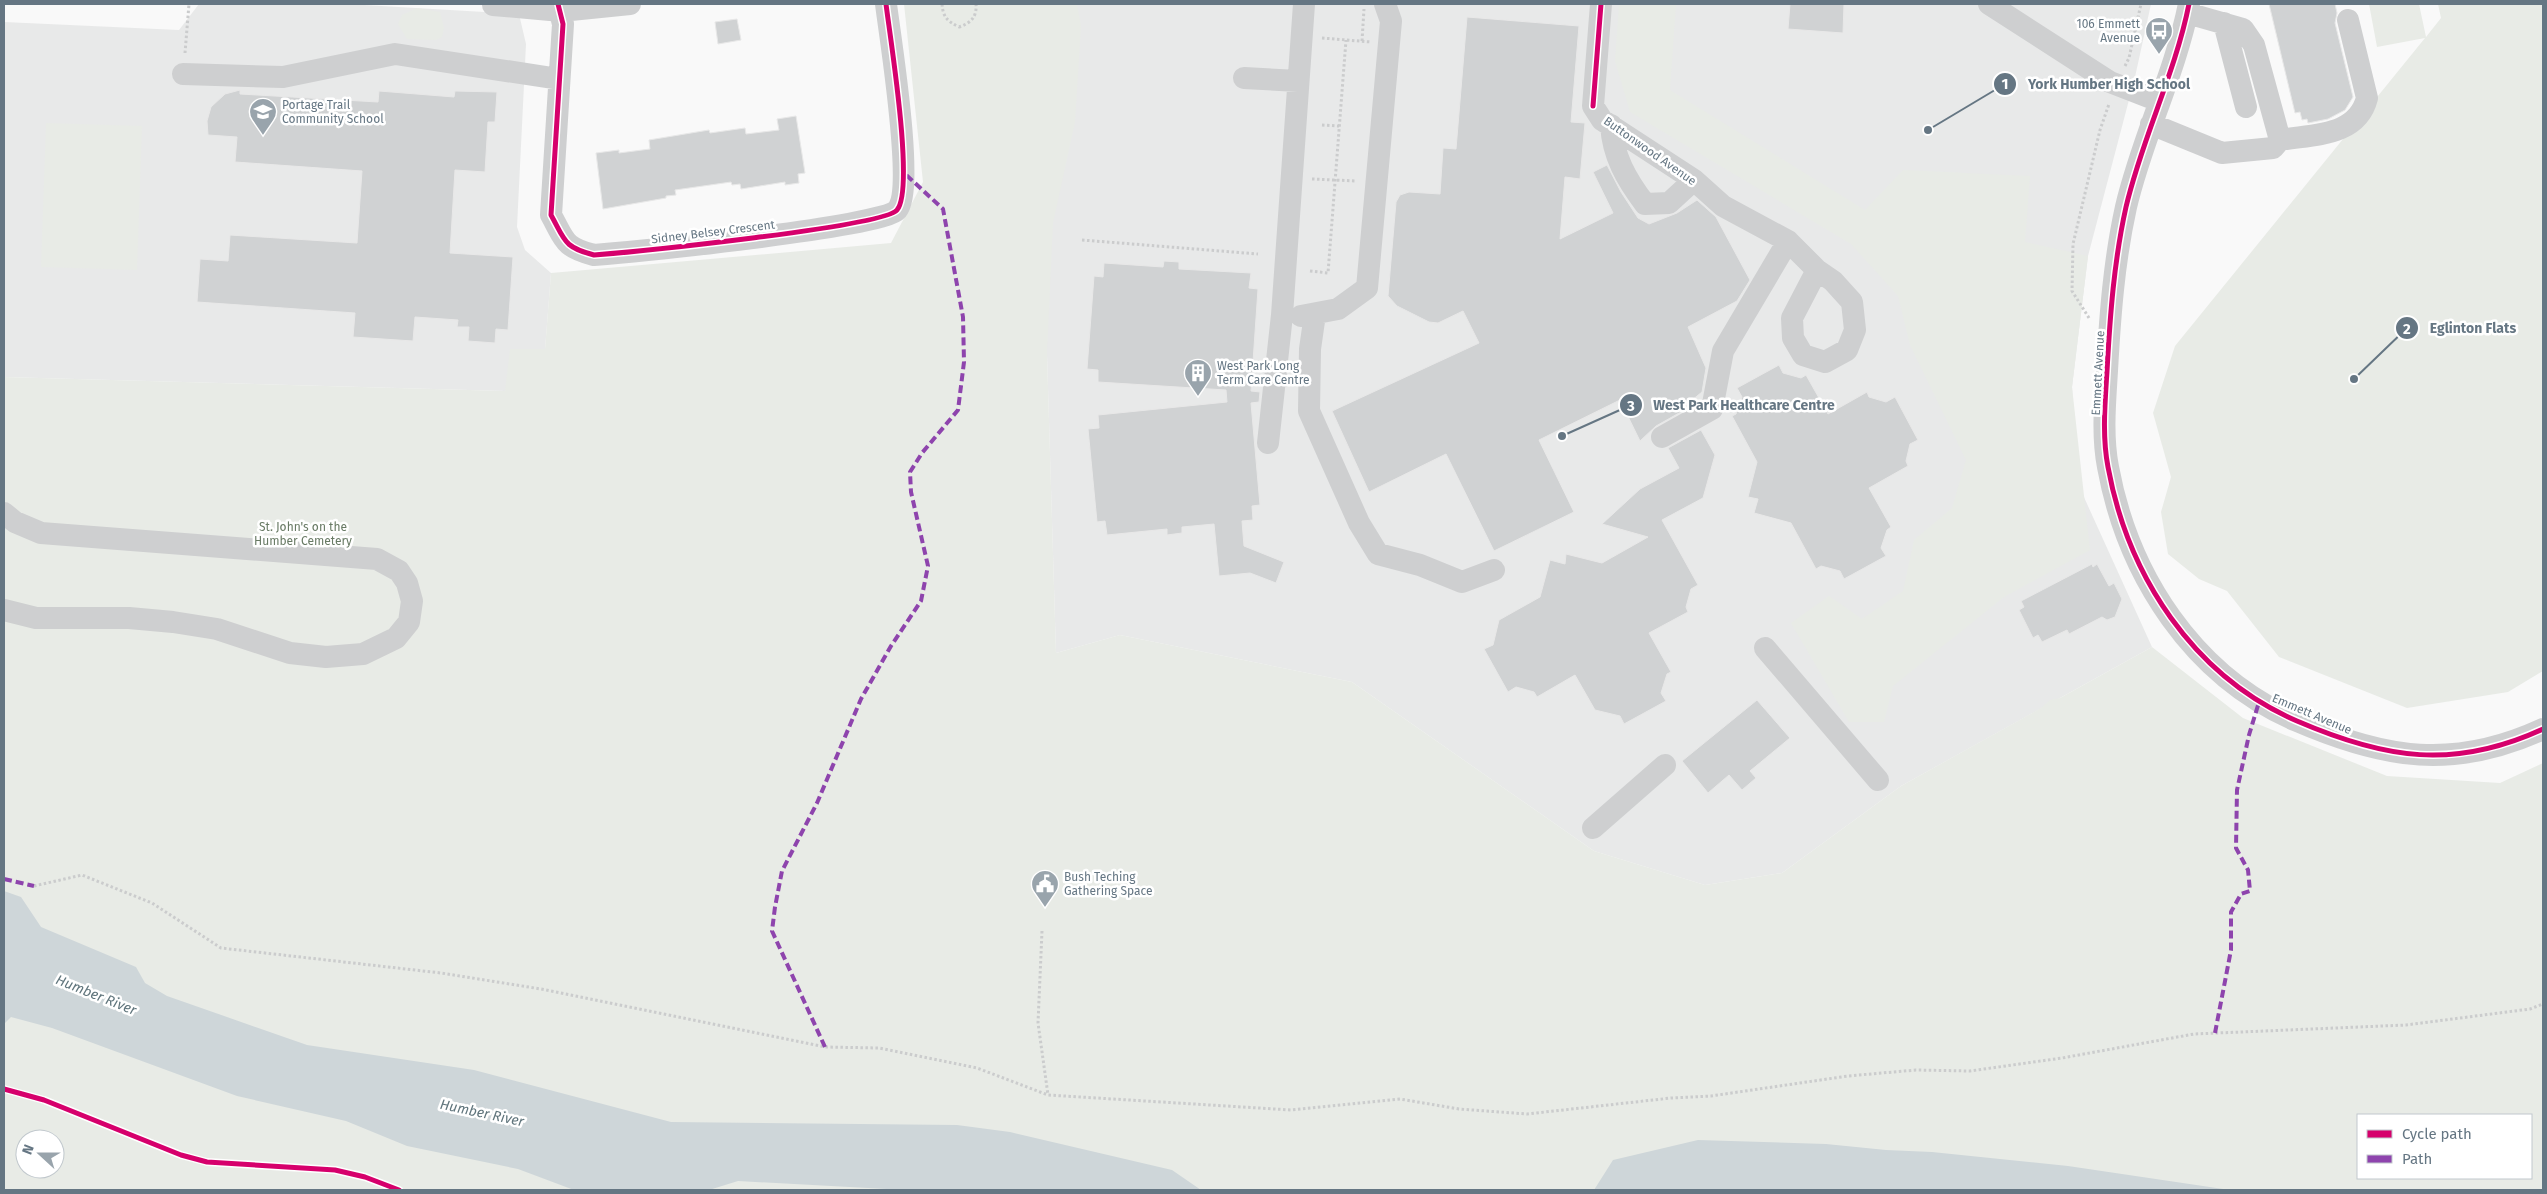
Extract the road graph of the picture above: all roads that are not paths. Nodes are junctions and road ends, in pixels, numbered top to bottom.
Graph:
1 (630, 4) edge
2 (886, 4) edge
3 (1304, 4) edge
4 (1386, 4) edge
5 (1601, 4) edge
6 (1989, 4) edge
7 (493, 5) edge
8 (560, 8) edge
9 (2188, 8) edge
10 (2348, 20) dead end
11 (2224, 23) junction
12 (183, 74) road end
13 (1244, 78) dead end
14 (559, 79) junction
15 (1298, 81) junction
16 (2160, 101) junction
17 (2246, 107) dead end
18 (2151, 124) junction
19 (1611, 125) junction
20 (2280, 140) junction
21 (1694, 180) junction
22 (1788, 241) junction
23 (1817, 270) dead end
24 (1315, 314) junction
25 (1282, 315) junction
26 (1662, 436) dead end
27 (1268, 443) dead end
28 (4, 513) edge
29 (1494, 570) dead end
30 (4, 610) edge
31 (1765, 648) dead end
32 (2543, 729) edge
33 (1665, 765) dead end
34 (1878, 780) dead end
35 (1593, 828) dead end

1 - 8 street
2 - 14 street, Sidney Belsey Crescent
3 - 15 street
4 - 24 street
5 - 19 street, Buttonwood Avenue
6 - 16 street
7 - 8 street
8 - 14 street, Sidney Belsey Crescent
9 - 11 street
9 - 16 street, Emmett Avenue
10 - 20 street
11 - 17 street
11 - 20 street
12 - 14 street
13 - 15 street
15 - 25 street
16 - 18 street, Emmett Avenue
18 - 20 street
18 - 32 street, Emmett Avenue
19 - 21 street, Buttonwood Avenue
19 - 21 street
21 - 22 street, Buttonwood Avenue
22 - 23 street, Buttonwood Avenue
22 - 26 street
24 - 25 street
24 - 29 street
25 - 27 street
28 - 30 street
31 - 34 street
33 - 35 street

